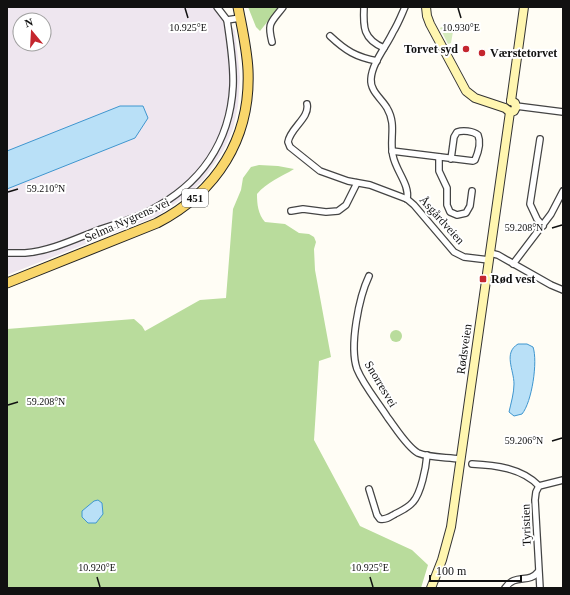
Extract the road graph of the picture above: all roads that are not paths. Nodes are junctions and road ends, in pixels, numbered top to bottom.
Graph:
1 (217, 7) edge
2 (238, 7) edge
3 (283, 7) edge
4 (364, 7) edge
5 (405, 7) edge
6 (426, 7) edge
7 (524, 7) edge
8 (240, 18) junction
9 (226, 20) junction
10 (330, 36) dead end
11 (272, 42) dead end
12 (384, 48) junction
13 (377, 61) junction
14 (307, 104) dead end
15 (510, 106) junction
16 (563, 112) edge
17 (540, 140) dead end
18 (392, 152) junction
19 (439, 157) junction
20 (451, 159) junction
21 (357, 183) junction
22 (472, 190) dead end
23 (563, 190) edge
24 (407, 199) junction
25 (291, 211) dead end
26 (543, 226) junction
27 (7, 253) edge
28 (489, 256) junction
29 (513, 264) junction
30 (369, 276) dead end
31 (7, 283) edge
32 (563, 290) edge
33 (427, 455) junction
34 (460, 459) junction
35 (472, 464) dead end
36 (563, 480) edge
37 (539, 486) junction
38 (369, 489) dead end
39 (538, 572) junction
40 (431, 588) edge
41 (505, 588) edge
42 (540, 588) edge

1 - 9 street
2 - 8 main road, Selma Nygrens vei / 451
3 - 11 street
4 - 12 street
5 - 12 street, Åsgårdveien
6 - 15 street
7 - 15 street, Rødsveien
8 - 9 street
8 - 31 main road, Selma Nygrens vei / 451
9 - 27 street
10 - 13 street
12 - 13 street, Åsgårdveien
13 - 18 street, Åsgårdveien
14 - 21 street
15 - 16 street
15 - 28 street, Rødsveien
17 - 26 street
18 - 19 street
18 - 24 street, Åsgårdveien
19 - 20 street
19 - 22 street
20 - 20 street
21 - 24 street
21 - 25 street
23 - 26 street
24 - 28 street, Åsgårdveien
26 - 29 street
28 - 29 street, Åsgårdveien
28 - 34 street, Rødsveien
29 - 32 street, Åsgårdveien
30 - 33 street, Snorresvei
33 - 34 street, Snorresvei
33 - 38 street
34 - 40 street, Rødsveien
35 - 37 street
36 - 37 street
37 - 39 street, Tyristien
39 - 41 street
39 - 42 street, Tyristien

